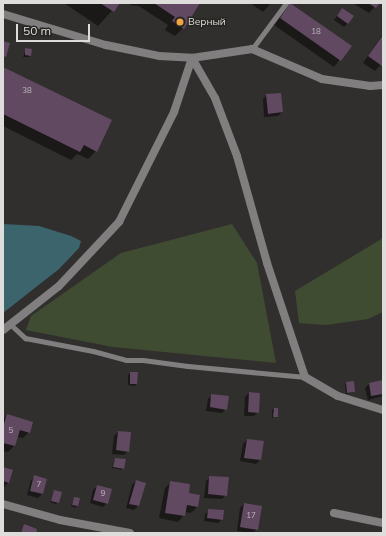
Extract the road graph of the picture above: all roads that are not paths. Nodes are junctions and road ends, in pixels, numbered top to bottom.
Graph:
1 (286, 3) edge
2 (3, 14) edge
3 (252, 49) junction
4 (192, 58) junction
5 (383, 85) edge
6 (6, 327) edge
7 (305, 377) junction
8 (383, 410) edge
9 (3, 504) edge
10 (334, 513) dead end
11 (383, 523) edge
12 (130, 533) edge

1 - 3 lane
2 - 4 street
3 - 4 street
3 - 5 street
4 - 6 street
4 - 7 street
6 - 7 lane
7 - 8 street
9 - 12 street
10 - 11 street

